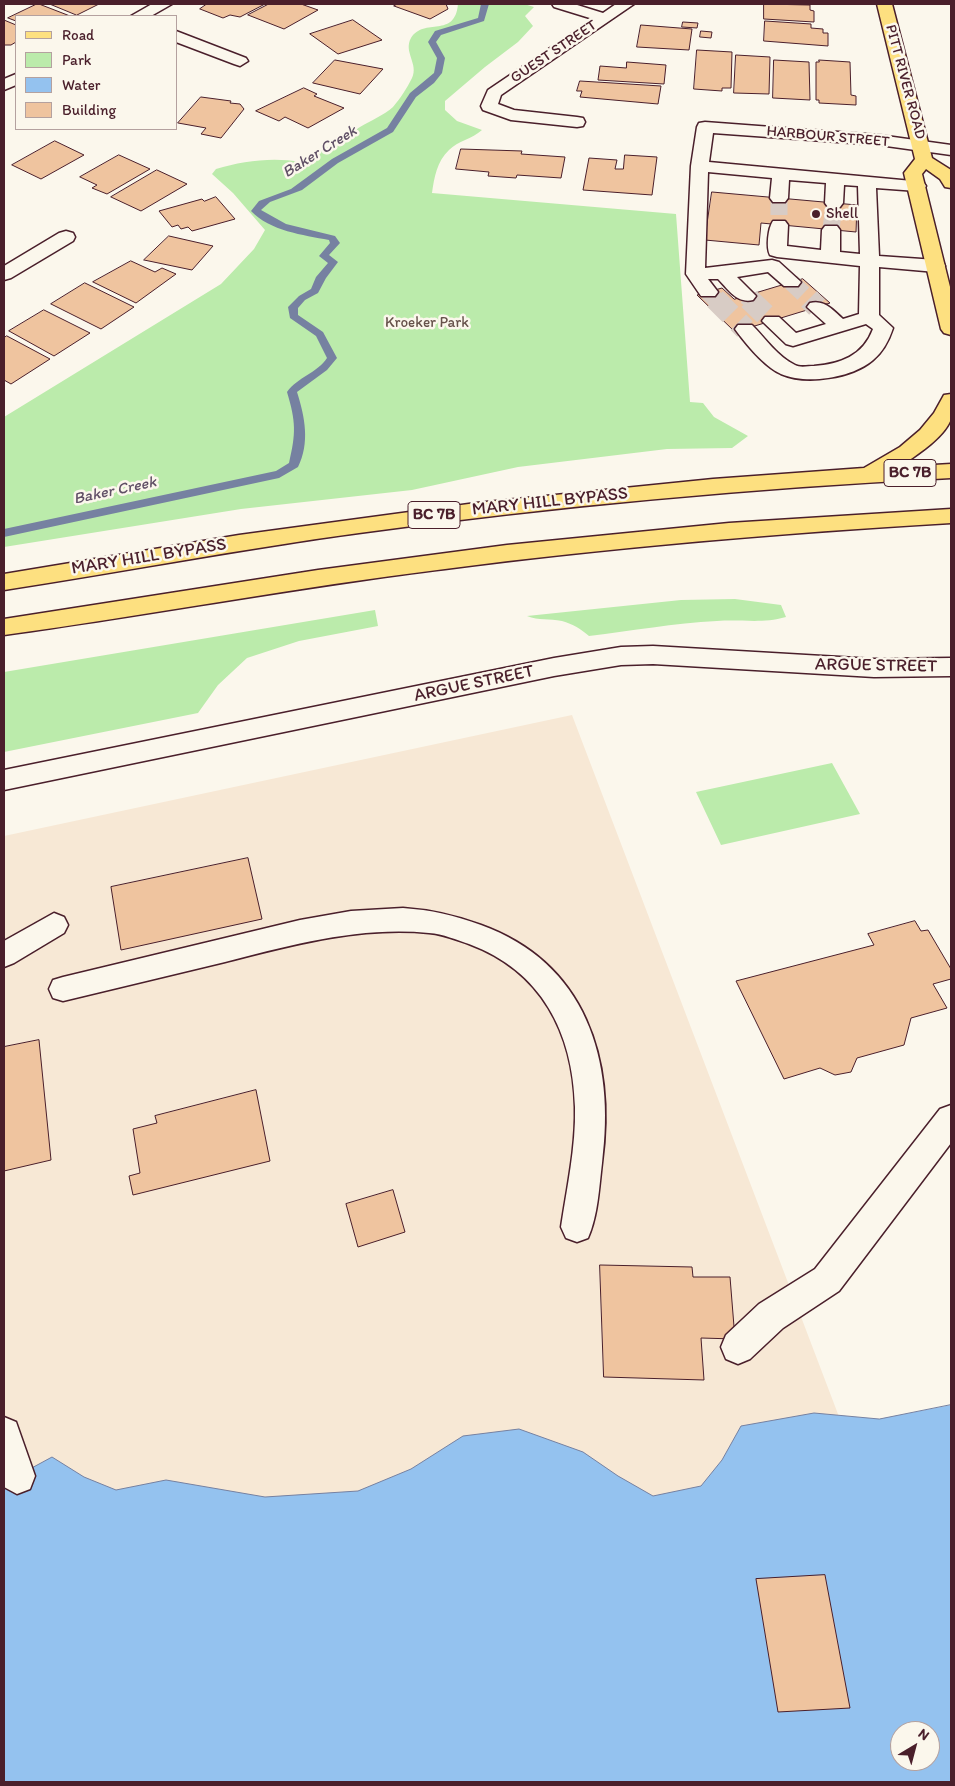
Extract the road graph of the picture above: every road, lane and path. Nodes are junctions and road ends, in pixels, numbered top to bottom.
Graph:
1 (164, 4) edge
2 (559, 4) edge
3 (626, 4) edge
4 (884, 4) edge
5 (142, 15) edge
6 (604, 18) junction
7 (178, 37) edge
8 (240, 61) dead end
9 (577, 122) dead end
10 (951, 150) edge
11 (923, 153) junction
12 (812, 156) junction
13 (700, 166) junction
14 (781, 173) junction
15 (834, 178) junction
16 (866, 181) junction
17 (951, 183) edge
18 (918, 186) junction
19 (779, 198) tunnel mouth
20 (834, 203) tunnel mouth
21 (779, 225) tunnel mouth
22 (832, 230) tunnel mouth
23 (66, 237) dead end
24 (830, 257) junction
25 (870, 261) junction
26 (940, 261) edge
27 (723, 273) junction
28 (4, 274) edge
29 (695, 274) junction
30 (791, 282) tunnel mouth
31 (708, 292) tunnel mouth
32 (746, 296) tunnel mouth
33 (817, 306) tunnel mouth
34 (869, 317) junction
35 (772, 320) tunnel mouth
36 (839, 325) junction
37 (745, 329) tunnel mouth
38 (951, 329) edge
39 (951, 400) edge
40 (951, 471) edge
41 (868, 475) junction
42 (951, 516) edge
43 (4, 582) edge
44 (4, 627) edge
45 (951, 667) edge
46 (4, 780) edge
47 (54, 925) dead end
48 (4, 955) edge
49 (63, 989) dead end
50 (951, 1119) edge
51 (577, 1227) dead end
52 (738, 1347) dead end
53 (4, 1434) edge
54 (17, 1476) dead end

1 - 5 street
2 - 6 street
3 - 6 street, GUEST STREET
4 - 11 main road, PITT RIVER ROAD
6 - 9 street, GUEST STREET
7 - 8 street
10 - 11 street, HARBOUR STREET
11 - 12 street, HARBOUR STREET
11 - 17 main road, PITT RIVER ROAD
11 - 18 main road, PITT RIVER ROAD
12 - 13 street, HARBOUR STREET
12 - 14 street
12 - 15 street
13 - 14 street
13 - 29 street
14 - 19 street
15 - 16 street
15 - 20 street
16 - 18 street
16 - 25 street
18 - 26 main road, PITT RIVER ROAD
21 - 24 street
22 - 24 street
23 - 28 street
24 - 25 street
25 - 26 street
25 - 34 street
26 - 38 main road, PITT RIVER ROAD
27 - 29 street
27 - 30 street
27 - 32 street
29 - 31 street
33 - 36 street
34 - 36 street
34 - 37 street
35 - 36 street
39 - 41 main road
40 - 41 main road, MARY HILL BYPASS / BC 7B
41 - 43 main road, MARY HILL BYPASS / BC 7B
42 - 44 main road
45 - 46 street, ARGUE STREET
47 - 48 street
49 - 51 street
50 - 52 street
53 - 54 street

